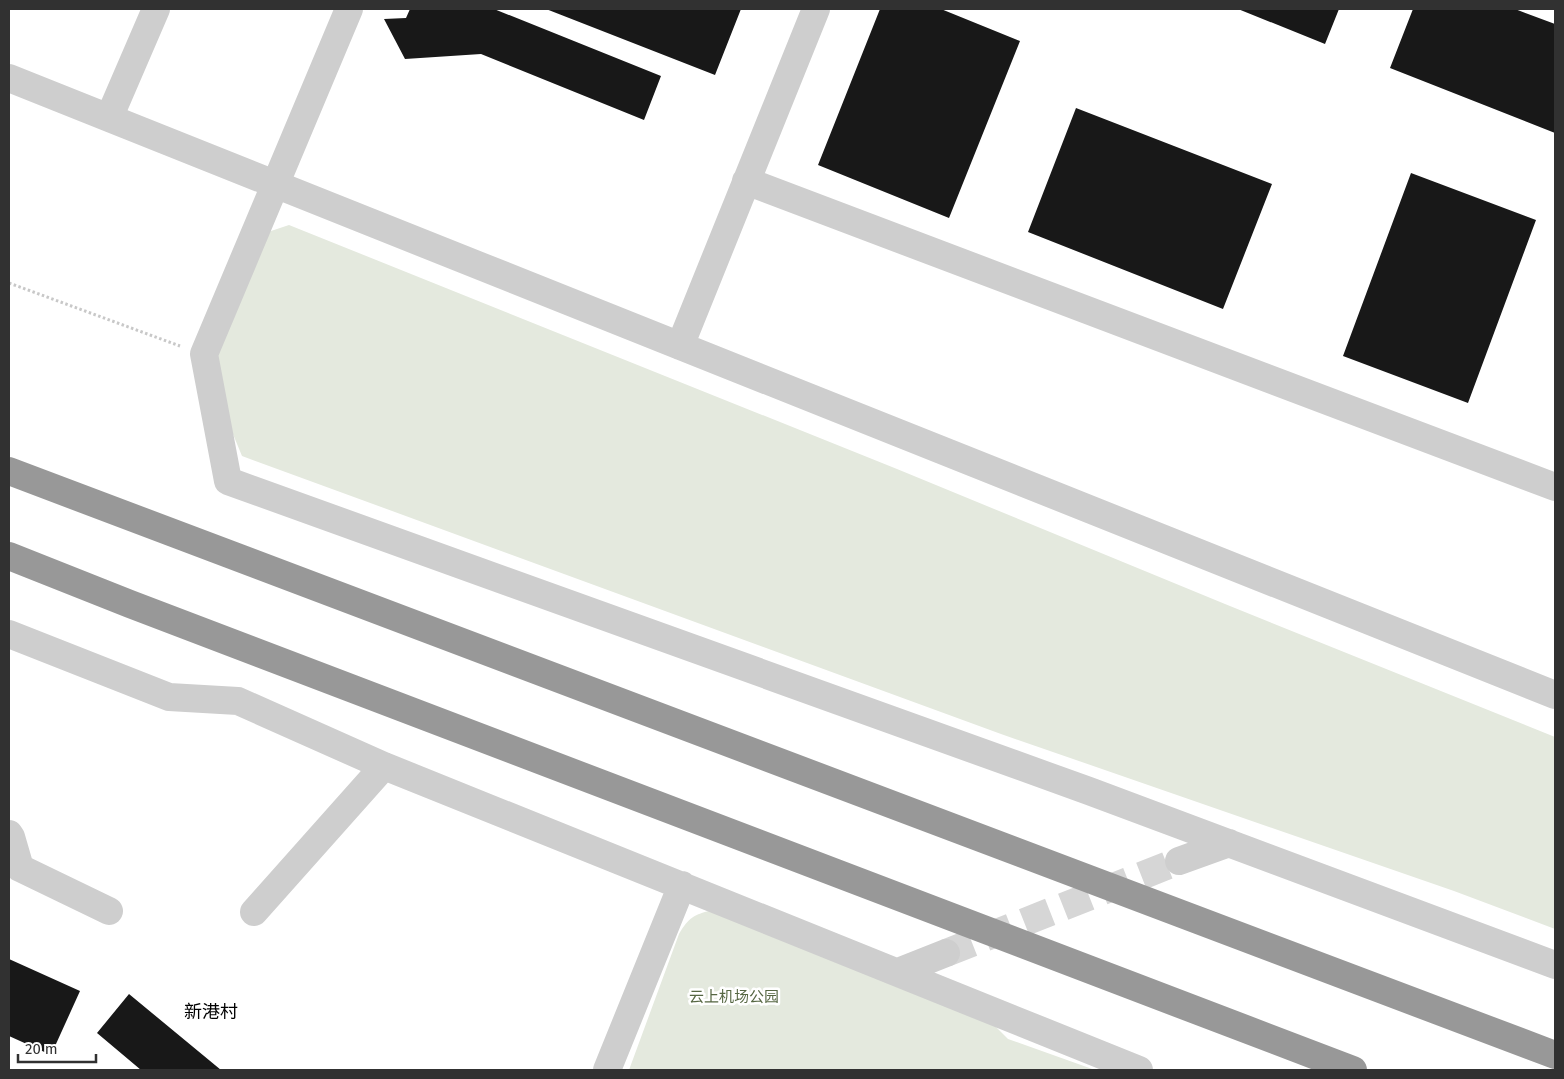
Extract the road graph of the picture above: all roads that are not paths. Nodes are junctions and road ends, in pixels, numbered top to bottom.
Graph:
1 (156, 9) edge
2 (349, 9) edge
3 (816, 9) edge
4 (9, 78) edge
5 (109, 118) junction
6 (746, 180) junction
7 (275, 184) junction
8 (680, 346) junction
9 (9, 471) edge
10 (1555, 487) edge
11 (9, 556) edge
12 (9, 634) edge
13 (1555, 695) edge
14 (384, 766) junction
15 (9, 834) edge
16 (1229, 843) junction
17 (1179, 861) tunnel mouth
18 (682, 885) junction
19 (109, 911) dead end
20 (254, 912) dead end
21 (946, 953) tunnel mouth
22 (1555, 965) edge
23 (898, 972) junction
24 (1555, 1055) edge
25 (607, 1070) edge
26 (1140, 1070) edge
27 (1353, 1070) edge

1 - 5 street
2 - 7 street
3 - 6 street
4 - 5 street
5 - 7 street
6 - 8 street
6 - 10 street
7 - 8 street
7 - 16 street
8 - 13 street
9 - 24 highway
11 - 27 highway
12 - 14 street
14 - 18 street
14 - 20 street
15 - 19 street
16 - 17 street
16 - 22 street
18 - 23 street
18 - 25 street
21 - 23 street
23 - 26 street

